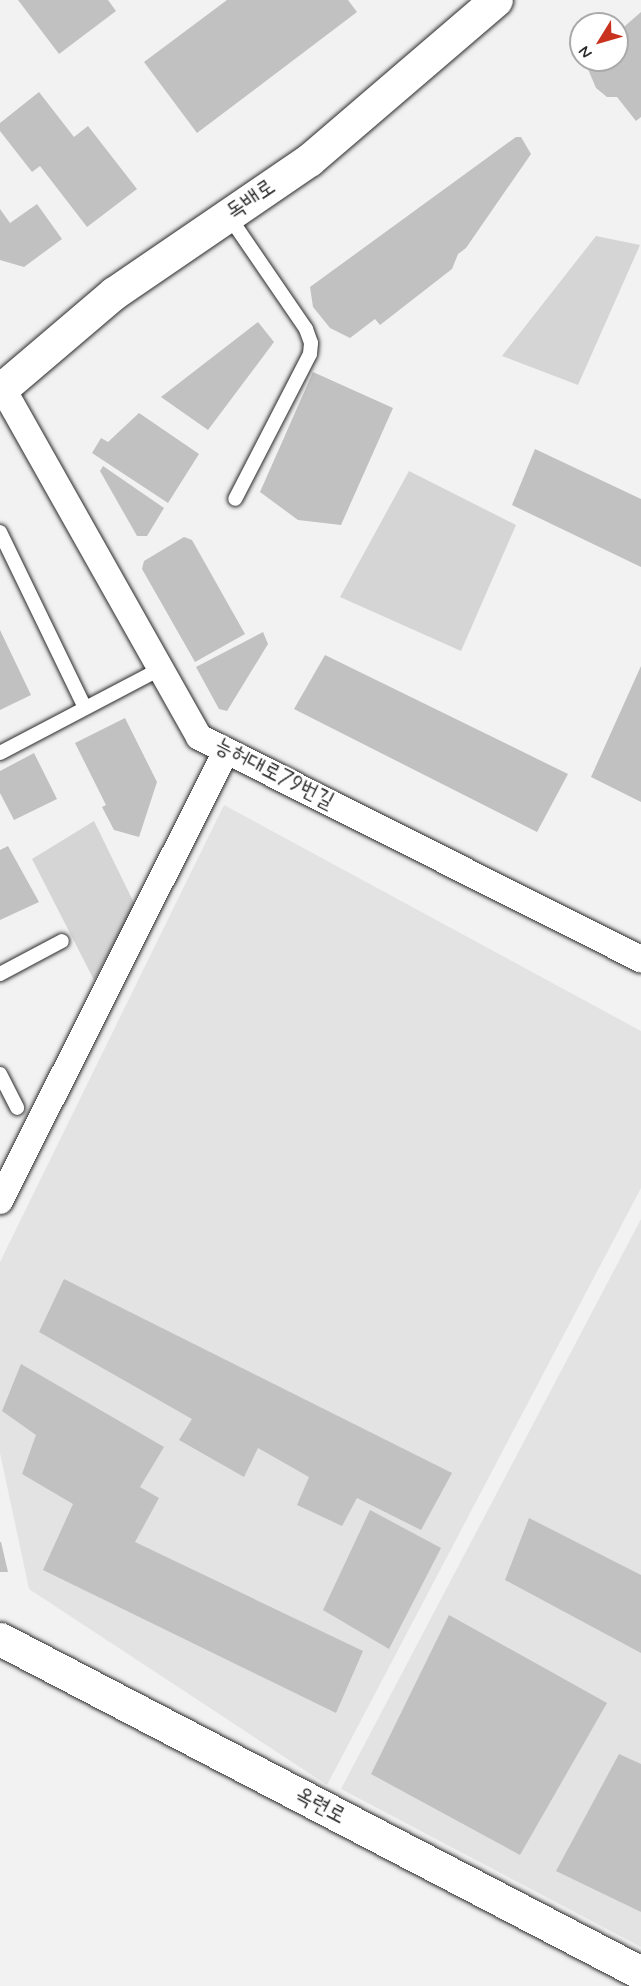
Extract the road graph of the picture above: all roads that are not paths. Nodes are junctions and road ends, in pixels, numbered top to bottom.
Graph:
1 (496, 0) edge
2 (228, 215) junction
3 (1, 388) edge
4 (235, 499) dead end
5 (0, 532) edge
6 (160, 669) junction
7 (85, 708) junction
8 (226, 751) junction
9 (0, 753) edge
10 (62, 941) dead end
11 (641, 959) edge
12 (0, 974) edge
13 (0, 1074) edge
14 (17, 1108) dead end
15 (0, 1201) edge
16 (0, 1639) edge
17 (641, 1973) edge

1 - 2 street, 독배로
2 - 3 street, 독배로
2 - 4 lane
3 - 6 street, 능허대로79번길
5 - 7 lane
6 - 7 lane
6 - 8 street, 능허대로79번길
7 - 9 lane
8 - 11 street, 능허대로79번길
8 - 15 street
10 - 12 lane
13 - 14 lane
16 - 17 street, 옥련로

